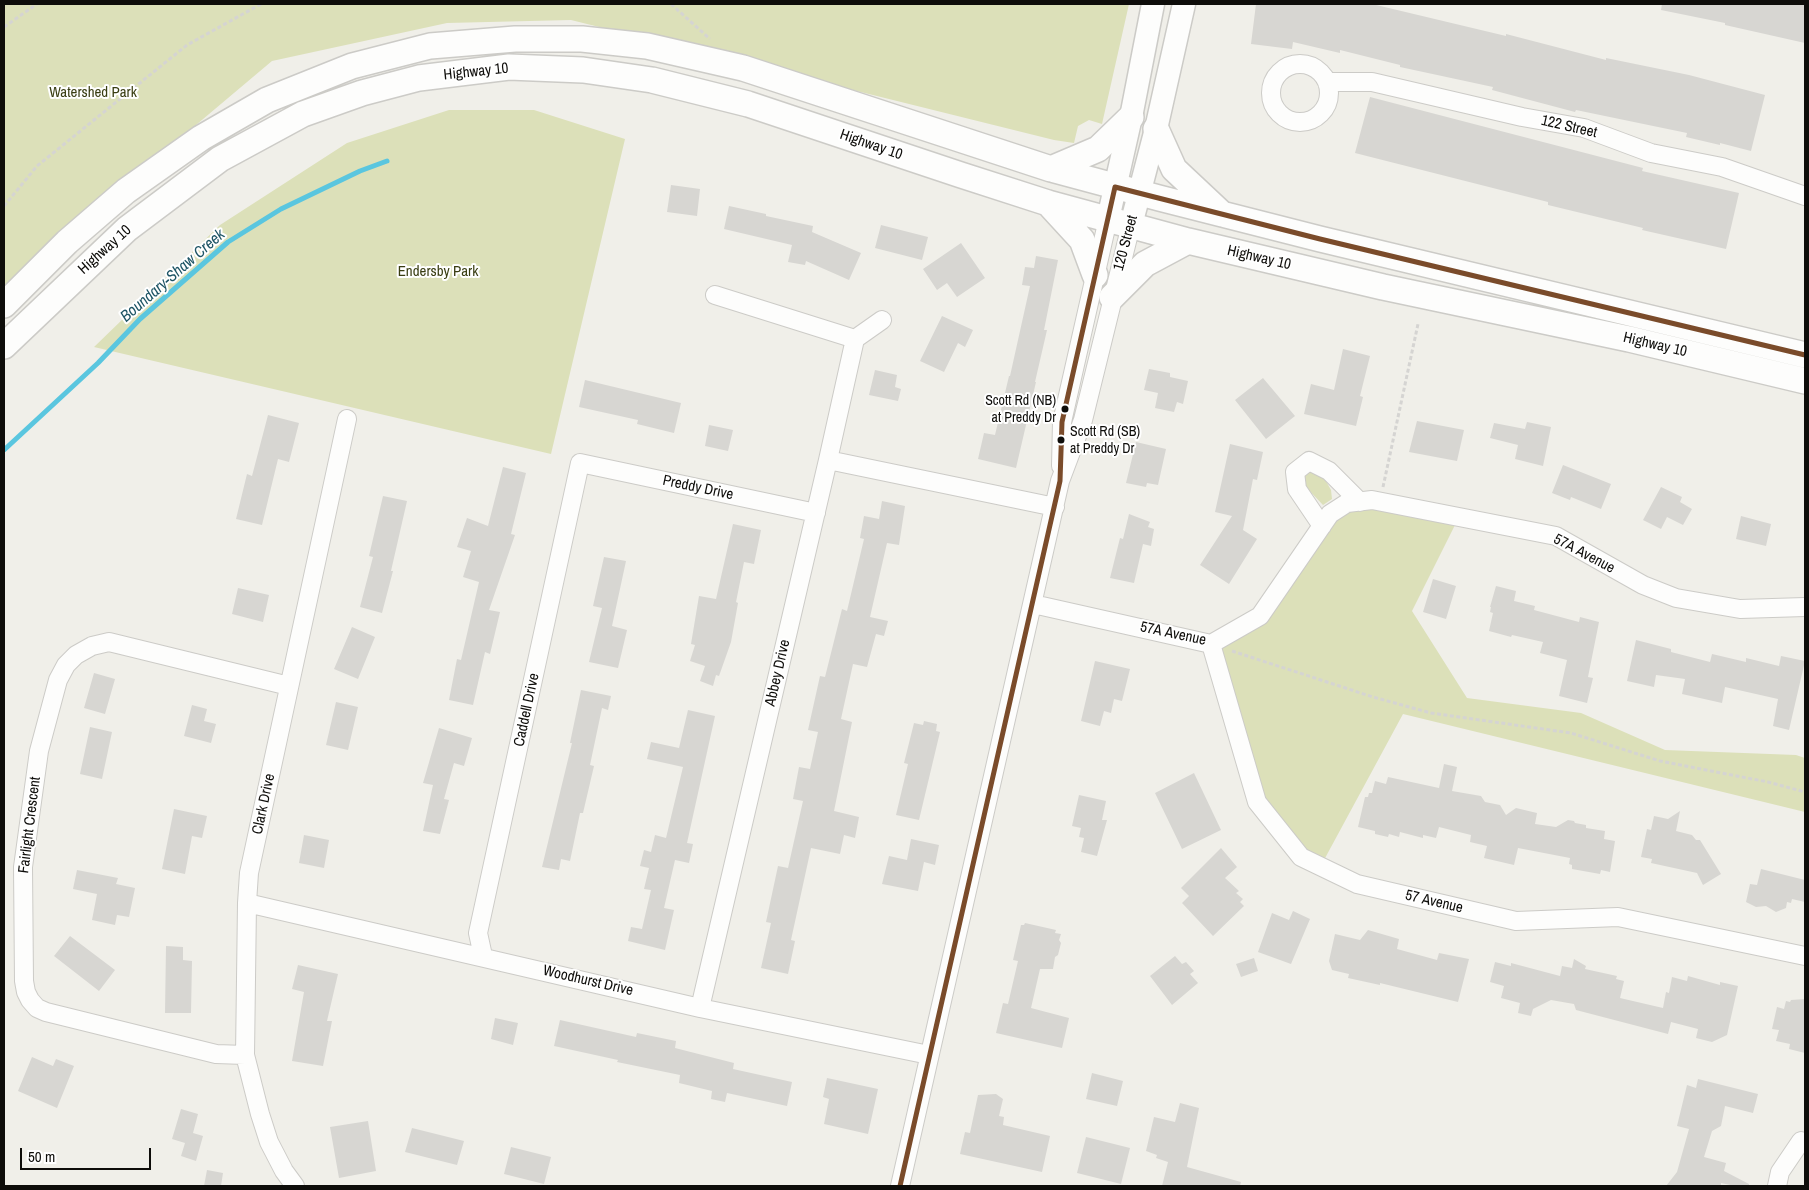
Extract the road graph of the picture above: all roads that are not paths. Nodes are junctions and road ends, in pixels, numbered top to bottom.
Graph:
1 (1153, 4) edge
2 (1184, 4) edge
3 (1327, 82) dead end
4 (1131, 117) junction
5 (1156, 129) junction
6 (1051, 169) junction
7 (1115, 186) junction
8 (1139, 193) junction
9 (1805, 196) edge
10 (1048, 203) junction
11 (1224, 215) junction
12 (1119, 222) junction
13 (1188, 241) junction
14 (1095, 275) junction
15 (715, 294) dead end
16 (1112, 296) junction
17 (4, 305) edge
18 (882, 320) dead end
19 (855, 339) junction
20 (4, 346) edge
21 (1805, 355) edge
22 (1805, 381) edge
23 (347, 419) dead end
24 (828, 460) junction
25 (580, 464) joint
26 (1060, 481) junction
27 (1360, 502) junction
28 (1054, 507) junction
29 (816, 513) junction
30 (1322, 526) junction
31 (1033, 604) junction
32 (1805, 607) edge
33 (1211, 644) junction
34 (289, 686) junction
35 (247, 903) junction
36 (483, 956) junction
37 (1805, 956) edge
38 (700, 1008) junction
39 (245, 1055) junction
40 (929, 1055) junction
41 (1801, 1141) dead end
42 (295, 1186) edge
43 (900, 1186) edge
44 (1777, 1186) edge

1 - 4 main road, 120 Street
2 - 5 main road, 120 Street
3 - 9 street, 122 Street
4 - 6 highway
4 - 7 main road, 120 Street
5 - 8 main road, 120 Street
5 - 11 highway
6 - 7 highway, Highway 10
6 - 17 highway, Highway 10
7 - 8 highway, Highway 10
7 - 12 main road, 120 Street
8 - 11 highway, Highway 10
8 - 12 main road, 120 Street
10 - 12 highway, Highway 10
10 - 14 highway
10 - 20 highway, Highway 10
11 - 21 highway, Highway 10
12 - 13 highway, Highway 10
12 - 14 street, 120 Street
12 - 16 street, 120 Street
13 - 16 highway
13 - 22 highway, Highway 10
14 - 26 street, 120 Street
15 - 19 street
16 - 26 street, 120 Street
18 - 19 street
19 - 24 street, Abbey Drive
23 - 34 street, Clark Drive
24 - 28 street
24 - 29 street, Abbey Drive
25 - 29 street, Preddy Drive
25 - 36 street, Caddell Drive
26 - 28 street, 120 Street
27 - 30 street, 57A Avenue
27 - 30 street
27 - 32 street, 57A Avenue
28 - 31 street, 120 Street
29 - 38 street, Abbey Drive
30 - 33 street, 57A Avenue
31 - 33 street, 57A Avenue
31 - 40 street, 120 Street
33 - 37 street, 57 Avenue
34 - 35 street, Clark Drive
34 - 39 street, Fairlight Crescent
35 - 36 street, Woodhurst Drive
35 - 39 street, Clark Drive
36 - 38 street, Woodhurst Drive
38 - 40 street, Woodhurst Drive
39 - 42 street, Clark Drive
40 - 43 street, 120 Street
41 - 44 street

